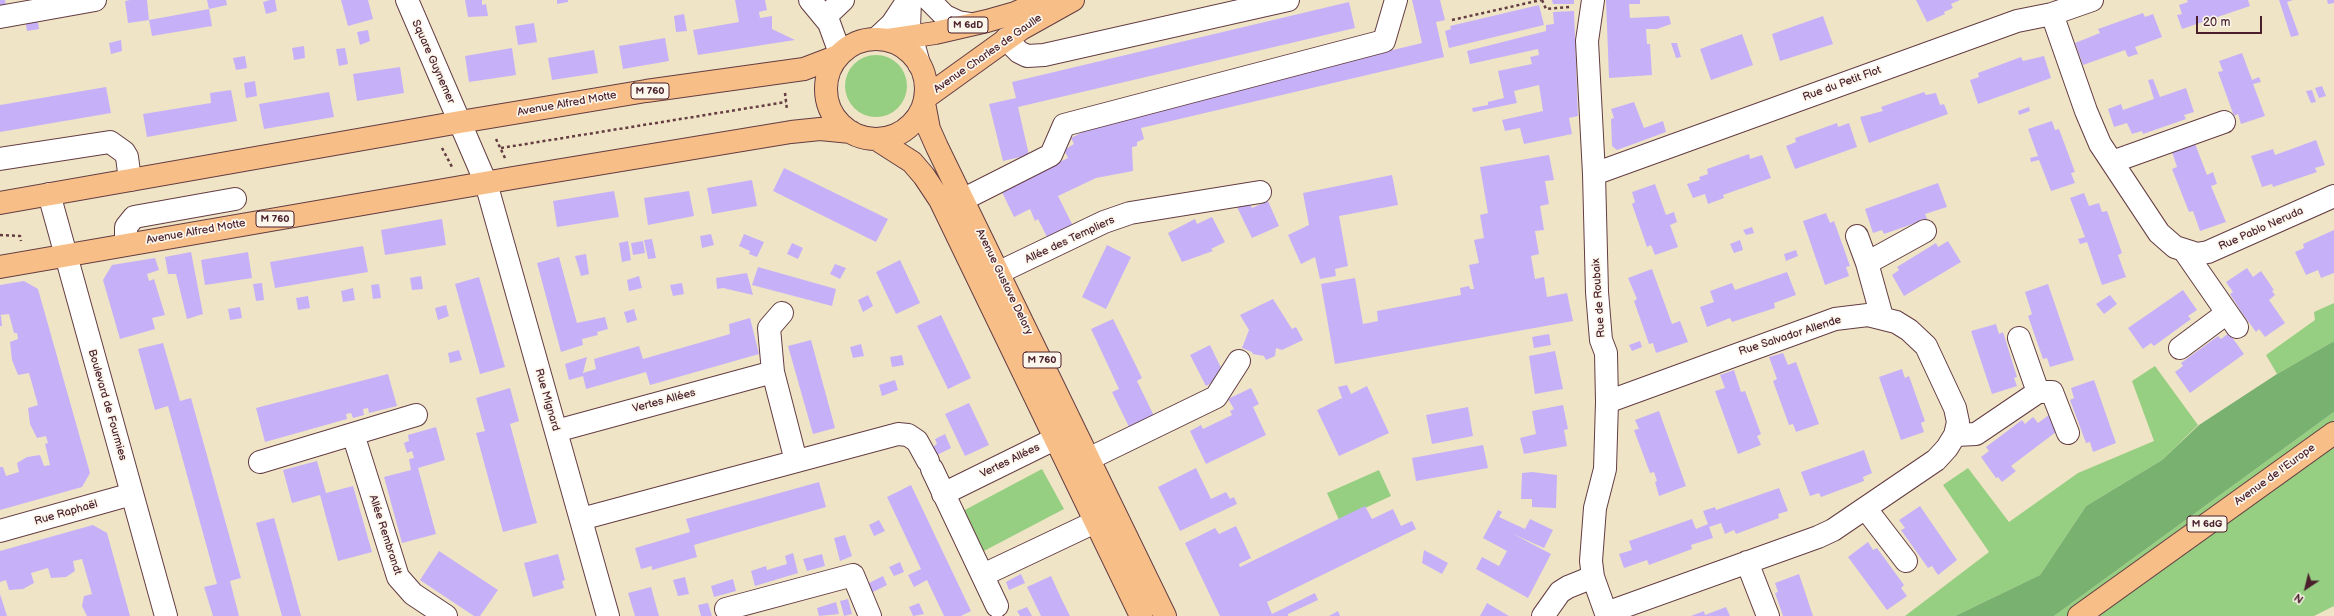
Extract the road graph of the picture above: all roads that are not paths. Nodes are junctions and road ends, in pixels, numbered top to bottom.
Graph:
1 (95, 0) edge
2 (810, 0) edge
3 (843, 0) edge
4 (909, 0) edge
5 (929, 0) edge
6 (1045, 0) edge
7 (1073, 0) edge
8 (1288, 0) edge
9 (1396, 0) edge
10 (2092, 0) edge
11 (411, 1) edge
12 (1593, 2) edge
13 (2052, 14) junction
14 (0, 17) edge
15 (825, 17) junction
16 (971, 24) junction
17 (911, 37) junction
18 (882, 39) junction
19 (1006, 39) junction
20 (839, 55) junction
21 (919, 64) junction
22 (925, 100) junction
23 (460, 122) junction
24 (2224, 122) dead end
25 (851, 132) junction
26 (876, 139) junction
27 (0, 159) edge
28 (2112, 162) junction
29 (1594, 174) junction
30 (130, 180) junction
31 (486, 183) junction
32 (1260, 192) dead end
33 (49, 194) junction
34 (2334, 196) edge
35 (964, 199) junction
36 (0, 203) edge
37 (230, 226) junction
38 (1925, 231) dead end
39 (1857, 236) dead end
40 (126, 244) junction
41 (2185, 252) junction
42 (65, 256) junction
43 (1867, 263) junction
44 (0, 267) edge
45 (990, 277) junction
46 (782, 313) dead end
47 (1882, 317) junction
48 (2019, 338) dead end
49 (2180, 348) dead end
50 (1239, 361) dead end
51 (772, 372) junction
52 (2038, 392) junction
53 (1608, 402) junction
54 (416, 416) dead end
55 (1076, 428) junction
56 (556, 431) junction
57 (2068, 433) dead end
58 (2334, 433) edge
59 (353, 434) junction
60 (1955, 435) junction
61 (1056, 438) junction
62 (1090, 459) junction
63 (796, 461) junction
64 (260, 462) dead end
65 (1070, 468) junction
66 (132, 494) junction
67 (944, 494) junction
68 (1866, 509) junction
69 (1116, 513) junction
70 (580, 519) junction
71 (1096, 522) junction
72 (0, 531) edge
73 (1906, 561) dead end
74 (1747, 562) junction
75 (983, 575) junction
76 (1593, 577) junction
77 (726, 609) dead end
78 (999, 612) edge
79 (1607, 614) edge
80 (166, 616) edge
81 (446, 616) edge
82 (608, 616) edge
83 (870, 616) edge
84 (1141, 616) edge
85 (1165, 616) edge
86 (1543, 616) edge
87 (1768, 616) edge
88 (2079, 616) edge

1 - 14 street
2 - 15 street
3 - 15 street
4 - 17 street
4 - 18 street
5 - 16 street
6 - 16 main road, Avenue Charles de Gaulle / M 6dD
7 - 19 main road, Avenue Charles de Gaulle
8 - 19 street
9 - 35 street
10 - 13 street, Rue du Petit Flot
11 - 23 street, Square Guynemer
12 - 29 street, Rue de Roubaix
13 - 28 street
13 - 29 street, Rue du Petit Flot
15 - 20 street
16 - 17 main road, Avenue Charles de Gaulle / M 6dD
17 - 18 main road, Avenue Charles de Gaulle / M 6dD
17 - 21 street
18 - 20 main road
18 - 21 main road
19 - 22 main road, Avenue Charles de Gaulle
20 - 23 main road, Avenue Alfred Motte / M 760
20 - 25 main road
21 - 22 main road
22 - 26 main road
22 - 35 main road, Avenue Gustave Delory / M 760
23 - 30 main road, Avenue Alfred Motte / M 760
23 - 31 street
24 - 28 street
25 - 26 main road
25 - 31 main road, Avenue Alfred Motte / M 760
26 - 45 main road, Avenue Gustave Delory / M 760
27 - 30 street
28 - 41 street
29 - 53 street, Rue de Roubaix
30 - 33 main road, Avenue Alfred Motte / M 760
31 - 37 main road, Avenue Alfred Motte / M 760
31 - 56 street, Rue Mignard
32 - 45 street, Allée des Templiers
33 - 36 main road, Avenue Alfred Motte / M 760
33 - 42 street, Boulevard de Fourmies
34 - 41 street, Rue Pablo Neruda
35 - 45 main road, Avenue Gustave Delory / M 760
37 - 40 main road, Avenue Alfred Motte / M 760
37 - 40 street
38 - 43 street
39 - 43 street
40 - 42 main road, Avenue Alfred Motte / M 760
41 - 49 street
42 - 44 main road, Avenue Alfred Motte / M 760
42 - 66 street, Boulevard de Fourmies
43 - 47 street
45 - 55 main road, Avenue Gustave Delory / M 760
45 - 61 main road, Avenue Gustave Delory / M 760
46 - 51 street
47 - 53 street, Rue Salvador Allende
47 - 60 street, Rue Salvador Allende
48 - 52 street
50 - 62 street
51 - 56 street, Vertes Allées
51 - 63 street
52 - 57 street
52 - 60 street
53 - 76 street, Rue de Roubaix
54 - 59 street
55 - 61 street, Vertes Allées
55 - 62 main road, Avenue Gustave Delory / M 760
56 - 70 street, Rue Mignard
58 - 88 main road, Avenue de l'Europe / M 6dG
59 - 64 street
59 - 81 street, Allée Rembrandt
60 - 68 street, Rue Salvador Allende
61 - 65 main road, Avenue Gustave Delory / M 760
61 - 67 street, Vertes Allées
62 - 65 street
62 - 69 main road, Avenue Gustave Delory / M 760
63 - 67 street
63 - 70 street
65 - 71 main road, Avenue Gustave Delory / M 760
66 - 72 street, Rue Raphaël
66 - 80 street, Boulevard de Fourmies
67 - 75 street
68 - 73 street
68 - 74 street, Rue Salvador Allende
69 - 71 street
69 - 85 main road, Avenue Gustave Delory / M 760
70 - 82 street, Rue Mignard
71 - 75 street
71 - 84 main road, Avenue Gustave Delory / M 760
74 - 79 street, Rue Salvador Allende
74 - 87 street
75 - 78 street
76 - 79 street, Rue de Roubaix
76 - 86 street
77 - 83 street

